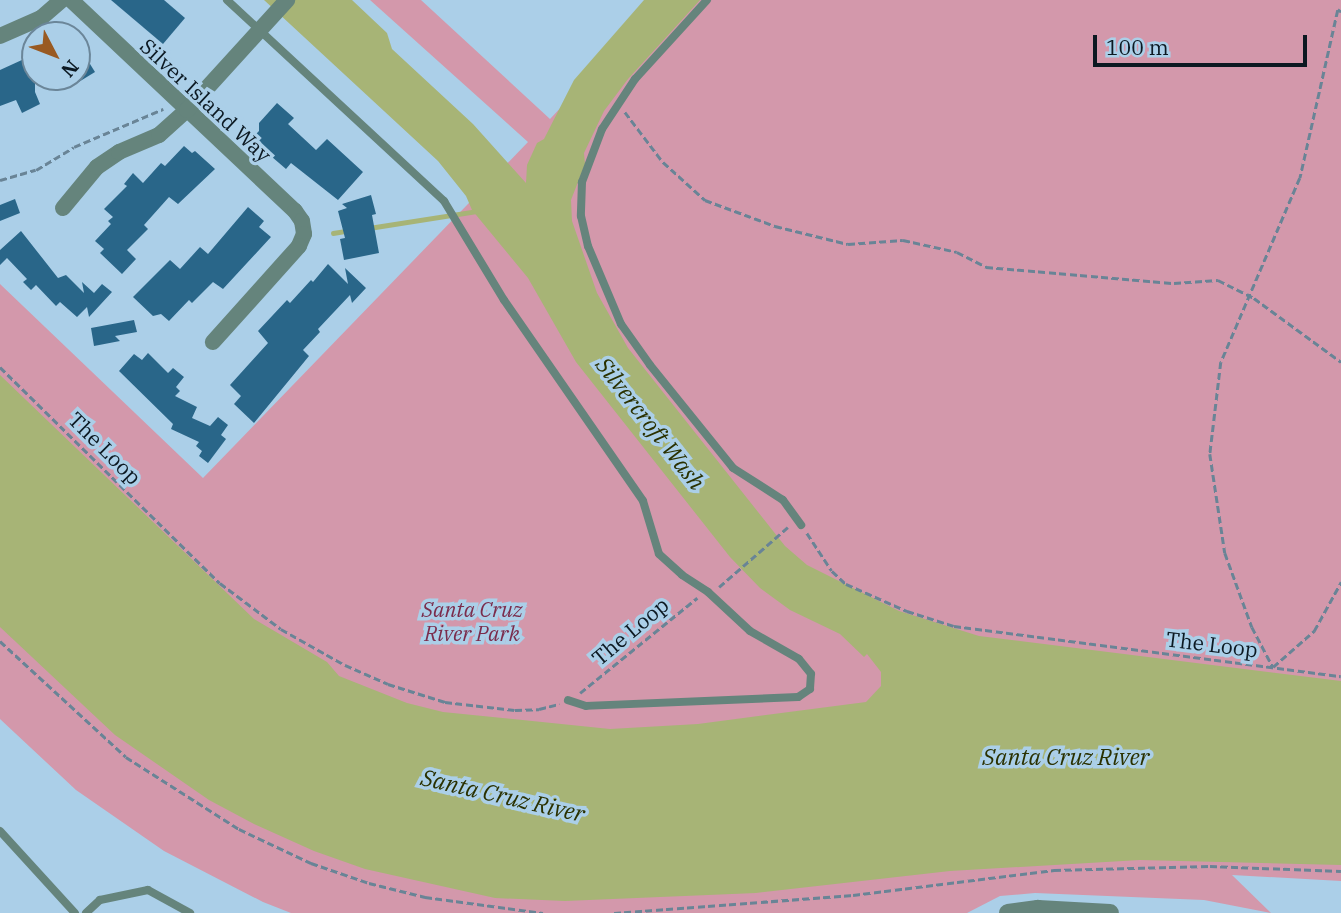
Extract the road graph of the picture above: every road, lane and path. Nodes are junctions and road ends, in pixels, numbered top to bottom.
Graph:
1 (62, 0) edge
2 (71, 0) edge
3 (227, 0) edge
4 (287, 0) edge
5 (707, 0) edge
6 (1341, 12) edge
7 (261, 31) junction
8 (0, 36) edge
9 (618, 104) junction
10 (183, 106) junction
11 (0, 180) edge
12 (63, 208) dead end
13 (1249, 296) junction
14 (213, 342) dead end
15 (1341, 362) edge
16 (0, 367) edge
17 (800, 525) junction
18 (1341, 582) edge
19 (708, 593) junction
20 (0, 642) edge
21 (1273, 667) junction
22 (1341, 676) edge
23 (568, 700) junction
24 (0, 831) edge
25 (1341, 871) edge
26 (75, 913) edge
27 (86, 913) edge
28 (190, 913) edge
29 (543, 913) edge
30 (614, 913) edge
31 (1008, 913) edge
32 (1110, 913) edge

1 - 8 street
2 - 10 street, Silver Island Way
3 - 7 lane
4 - 7 street
5 - 9 lane
6 - 13 path
7 - 10 street
7 - 19 lane
9 - 13 path
9 - 17 lane
10 - 11 path
10 - 12 street
10 - 14 street, Silver Island Way
13 - 15 path
13 - 21 path
16 - 23 path, The Loop
17 - 19 path, The Loop
17 - 21 path, The Loop
18 - 21 path
19 - 23 path, The Loop
19 - 23 lane
20 - 29 path
21 - 22 path, The Loop
24 - 26 lane
25 - 30 path
27 - 28 lane
31 - 32 street

